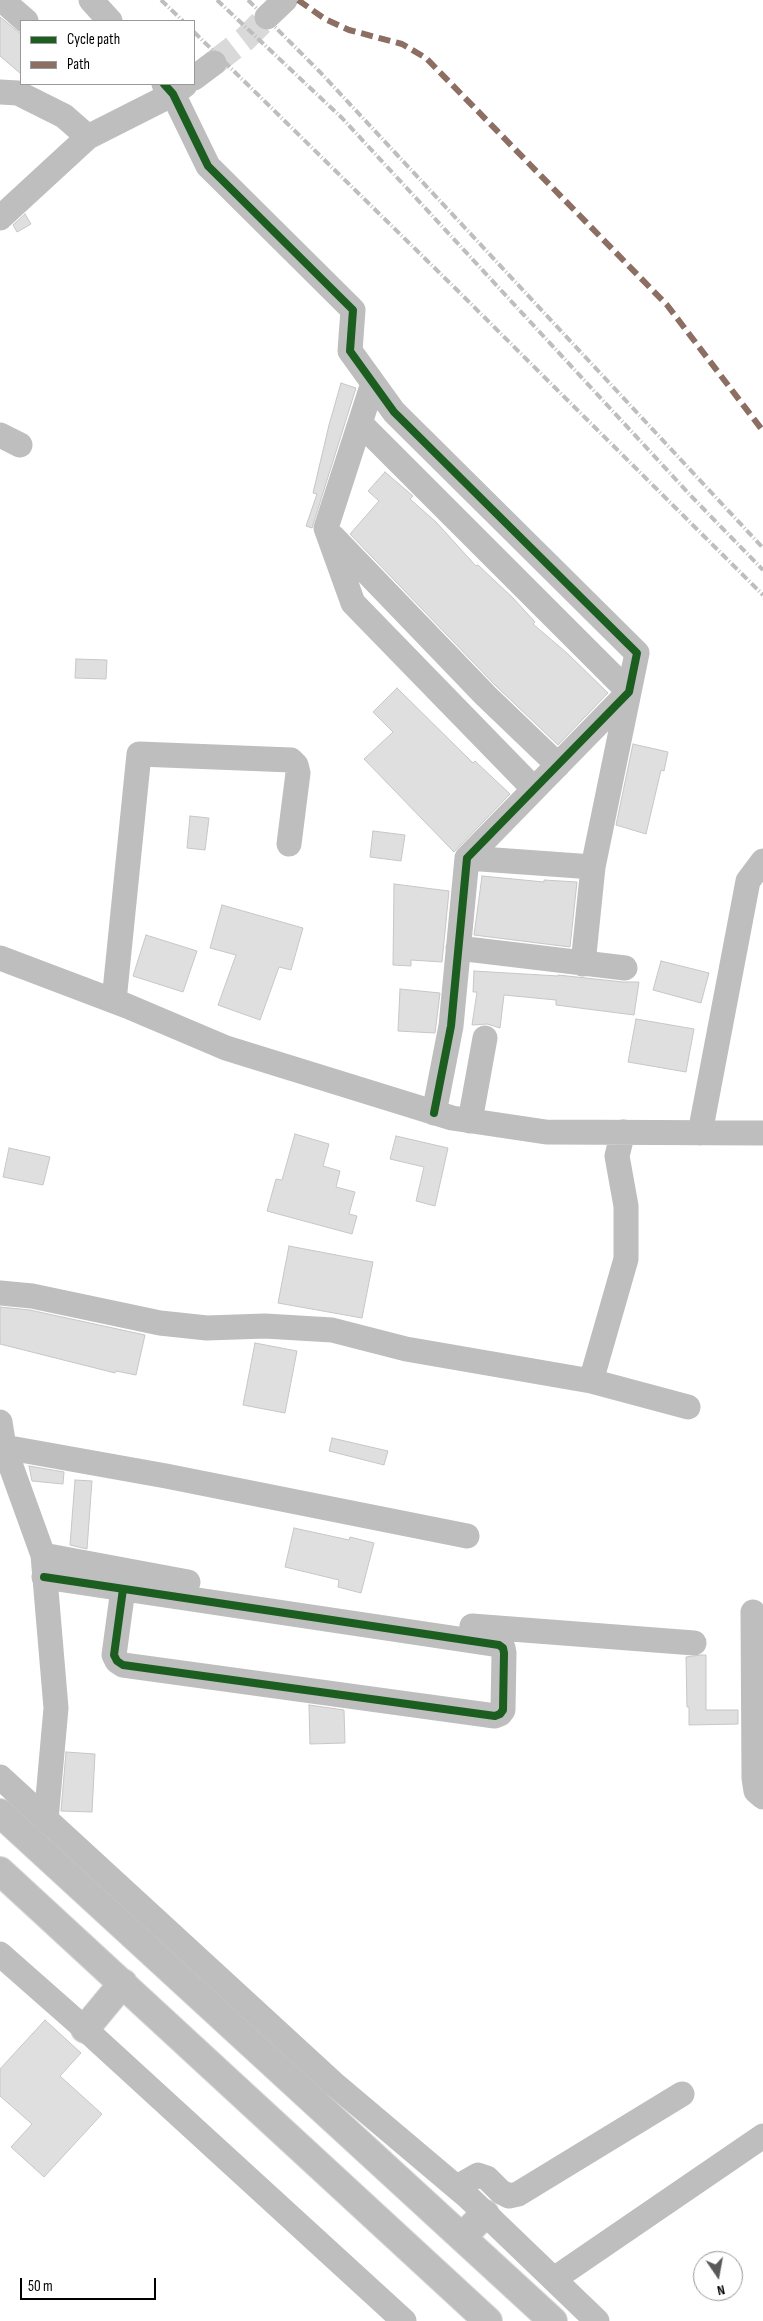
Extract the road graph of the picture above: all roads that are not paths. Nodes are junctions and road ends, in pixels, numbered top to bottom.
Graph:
1 (2, 0) edge
2 (91, 0) edge
3 (285, 0) edge
4 (267, 18) tunnel mouth
5 (25, 20) edge
6 (109, 20) edge
7 (214, 63) tunnel mouth
8 (195, 77) edge
9 (174, 87) edge
10 (0, 92) edge
11 (88, 137) junction
12 (0, 218) edge
13 (373, 383) junction
14 (360, 423) junction
15 (326, 528) junction
16 (629, 692) junction
17 (558, 765) junction
18 (534, 788) junction
19 (289, 844) dead end
20 (467, 858) junction
21 (763, 861) edge
22 (593, 867) junction
23 (755, 882) edge
24 (458, 948) junction
25 (0, 958) edge
26 (583, 964) junction
27 (625, 968) dead end
28 (114, 1001) junction
29 (485, 1038) dead end
30 (434, 1113) junction
31 (470, 1121) junction
32 (623, 1132) junction
33 (700, 1133) junction
34 (763, 1134) edge
35 (0, 1293) edge
36 (591, 1382) junction
37 (688, 1407) dead end
38 (0, 1422) edge
39 (4, 1446) junction
40 (467, 1536) dead end
41 (44, 1566) junction
42 (123, 1589) junction
43 (753, 1612) dead end
44 (694, 1643) dead end
45 (0, 1776) edge
46 (763, 1797) edge
47 (0, 1813) edge
48 (46, 1820) junction
49 (0, 1871) edge
50 (0, 1954) edge
51 (123, 1983) junction
52 (85, 2028) junction
53 (682, 2094) dead end
54 (763, 2136) edge
55 (457, 2187) junction
56 (485, 2214) junction
57 (462, 2236) junction
58 (554, 2280) junction
59 (404, 2321) edge
60 (488, 2321) edge
61 (553, 2321) edge
62 (597, 2321) edge

1 - 5 street
2 - 6 street
3 - 4 street
7 - 8 street
9 - 11 street
9 - 13 street
10 - 11 street
11 - 12 street
13 - 14 street
13 - 16 street
14 - 15 street
14 - 16 street
15 - 17 street
15 - 18 street
16 - 17 street
16 - 22 street
17 - 18 street
18 - 20 street
19 - 28 street
20 - 22 street
20 - 24 street
21 - 23 street
22 - 26 street
23 - 33 street
24 - 26 street
24 - 30 street
25 - 28 street
26 - 27 street
28 - 30 street
29 - 31 street
30 - 31 street
31 - 32 street
32 - 33 street
32 - 36 street
33 - 34 street
35 - 36 street
36 - 37 street
38 - 39 street
39 - 40 street
39 - 41 street
41 - 42 street
41 - 44 street
41 - 48 street
42 - 42 street
43 - 46 street
45 - 48 street
47 - 57 main road
48 - 55 street
49 - 51 main road
50 - 52 street
51 - 52 main road
51 - 60 main road
52 - 59 street
53 - 55 street
54 - 58 street
55 - 56 street
56 - 57 main road
56 - 58 street
57 - 61 main road
58 - 62 street

